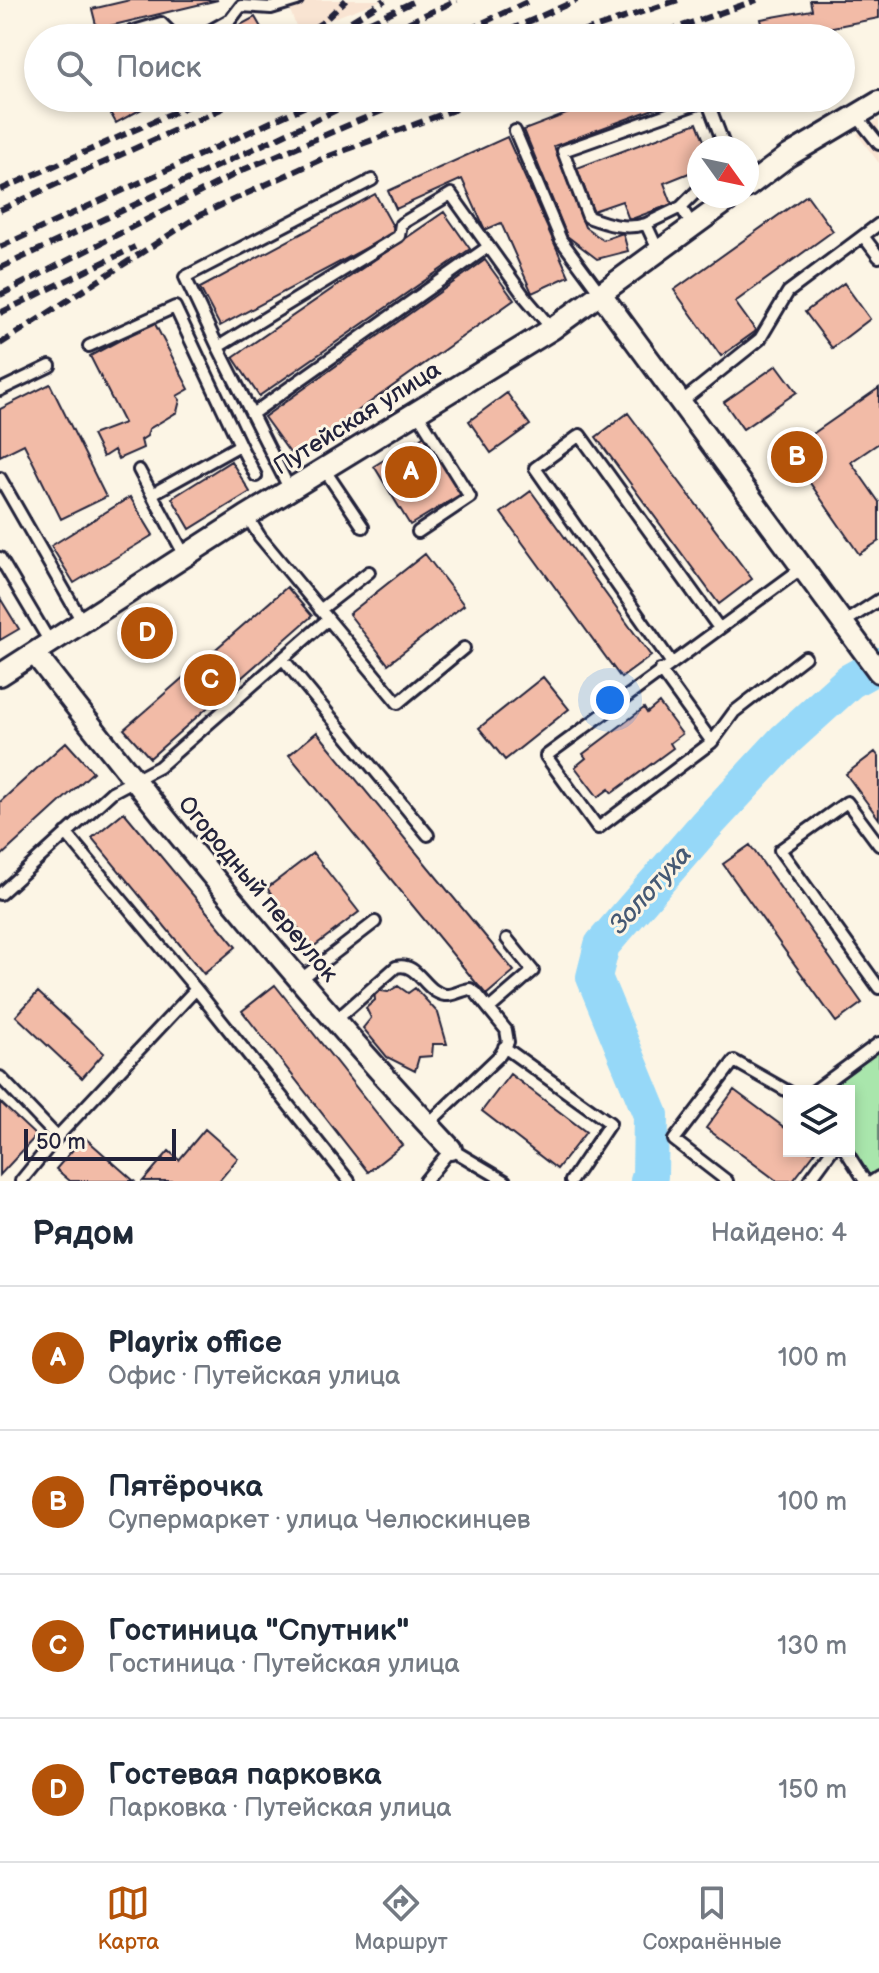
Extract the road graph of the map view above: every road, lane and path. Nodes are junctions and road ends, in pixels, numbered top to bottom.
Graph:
1 (297, 0) edge
2 (241, 3) edge
3 (222, 24) edge
4 (879, 102) edge
5 (673, 112) edge
6 (712, 112) edge
7 (856, 115) junction
8 (515, 131) dead end
9 (721, 136) edge
10 (879, 144) edge
11 (759, 178) edge
12 (372, 180) dead end
13 (687, 201) edge
14 (681, 207) junction
15 (718, 208) edge
16 (646, 224) junction
17 (879, 224) edge
18 (693, 227) junction
19 (863, 236) junction
20 (488, 247) junction
21 (659, 252) junction
22 (879, 257) edge
23 (601, 294) junction
24 (552, 329) junction
25 (89, 346) dead end
26 (218, 347) junction
27 (50, 366) dead end
28 (0, 390) edge
29 (680, 403) junction
30 (417, 412) junction
31 (252, 414) junction
32 (240, 445) junction
33 (324, 469) junction
34 (139, 470) dead end
35 (256, 476) dead end
36 (0, 478) edge
37 (290, 490) junction
38 (152, 494) junction
39 (247, 516) junction
40 (363, 527) dead end
41 (418, 532) dead end
42 (185, 556) junction
43 (0, 558) edge
44 (802, 568) junction
45 (369, 572) dead end
46 (879, 600) edge
47 (320, 610) junction
48 (328, 619) junction
49 (83, 623) junction
50 (843, 623) junction
51 (719, 628) junction
52 (464, 648) dead end
53 (43, 649) junction
54 (805, 657) dead end
55 (283, 659) junction
56 (671, 662) junction
57 (660, 670) junction
58 (879, 672) edge
59 (0, 675) edge
60 (712, 742) junction
61 (132, 780) junction
62 (66, 833) junction
63 (428, 835) dead end
64 (879, 845) edge
65 (0, 894) edge
66 (375, 922) dead end
67 (507, 939) dead end
68 (301, 979) junction
69 (879, 988) edge
70 (196, 989) junction
71 (489, 1009) junction
72 (336, 1020) junction
73 (879, 1043) edge
74 (504, 1047) junction
75 (0, 1077) edge
76 (822, 1085) edge
77 (783, 1089) edge
78 (428, 1124) junction
79 (57, 1137) junction
80 (451, 1149) junction
81 (827, 1157) edge
82 (850, 1157) edge
83 (879, 1177) edge
84 (21, 1181) edge
85 (349, 1181) edge
86 (425, 1181) edge
87 (505, 1181) edge
88 (571, 1181) edge
89 (727, 1181) edge
90 (809, 1181) edge
91 (865, 1181) edge
92 (873, 1181) edge

1 - 2 lane
2 - 3 lane
4 - 7 street
5 - 16 lane
6 - 9 lane
7 - 10 lane
7 - 11 street
8 - 23 lane
12 - 26 lane
13 - 14 lane
14 - 16 lane
14 - 18 lane
15 - 18 street, Путейская улица
16 - 21 lane
17 - 19 lane
18 - 21 street, Путейская улица
19 - 22 lane
19 - 29 lane
20 - 24 lane
20 - 26 lane
20 - 31 lane
21 - 23 street, Путейская улица
23 - 24 street, Путейская улица
23 - 29 street
24 - 30 street, Путейская улица
25 - 32 lane
26 - 31 lane
27 - 28 lane
29 - 44 street
30 - 33 street, Путейская улица
30 - 41 lane
31 - 37 lane
32 - 35 lane
32 - 38 lane
33 - 37 street, Путейская улица
33 - 40 lane
34 - 38 lane
36 - 49 lane
37 - 39 street, Путейская улица
38 - 42 lane
39 - 42 street, Путейская улица
39 - 47 lane
42 - 49 street, Путейская улица
43 - 53 lane
44 - 50 street
44 - 51 lane
45 - 47 lane
46 - 50 lane
47 - 48 lane
48 - 52 lane
48 - 55 lane
49 - 53 street, Путейская улица
50 - 58 street
51 - 56 lane
51 - 56 lane
53 - 59 street, Путейская улица
53 - 61 street, Огородный переулок
54 - 60 lane
55 - 61 lane
55 - 63 lane
56 - 57 lane
57 - 60 lane
57 - 60 lane
61 - 62 lane
61 - 68 street, Огородный переулок
62 - 65 lane
62 - 70 lane
64 - 69 lane
66 - 68 lane
67 - 71 lane
68 - 72 street, Огородный переулок
70 - 79 lane
70 - 85 lane
71 - 72 lane
71 - 74 lane
72 - 78 street, Огородный переулок
73 - 76 lane
74 - 78 lane
74 - 88 lane
75 - 79 lane
77 - 89 lane
78 - 80 street, Огородный переулок
79 - 84 lane
80 - 86 lane
80 - 87 lane
81 - 90 lane
82 - 91 lane
83 - 92 lane

